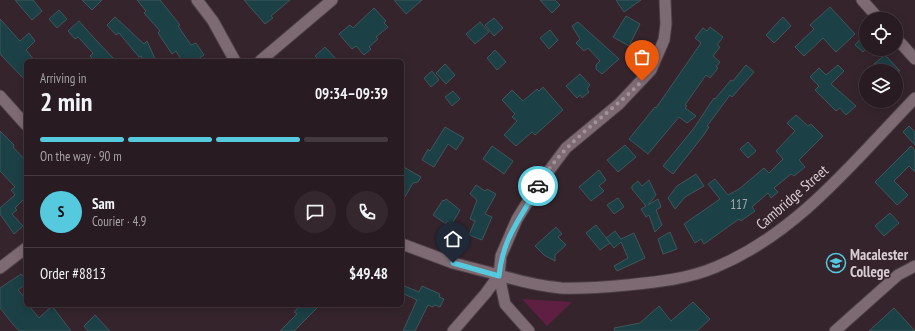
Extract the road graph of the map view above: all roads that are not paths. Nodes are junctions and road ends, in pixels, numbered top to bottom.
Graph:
1 (197, 0) edge
2 (332, 0) edge
3 (665, 0) edge
4 (862, 0) edge
5 (873, 12) edge
6 (903, 46) edge
7 (234, 59) edge
8 (262, 59) edge
9 (915, 59) edge
10 (0, 96) edge
11 (915, 98) edge
12 (24, 123) edge
13 (404, 245) edge
14 (24, 250) edge
15 (915, 266) edge
16 (0, 268) edge
17 (499, 276) junction
18 (453, 331) edge
19 (529, 331) edge
20 (835, 331) edge

1 - 7 street
2 - 8 street
3 - 17 street
4 - 5 street
6 - 9 street
10 - 12 street
11 - 17 street, Cambridge Street
13 - 17 street, Cambridge Street
14 - 16 street
15 - 20 street
17 - 18 street
17 - 19 street

